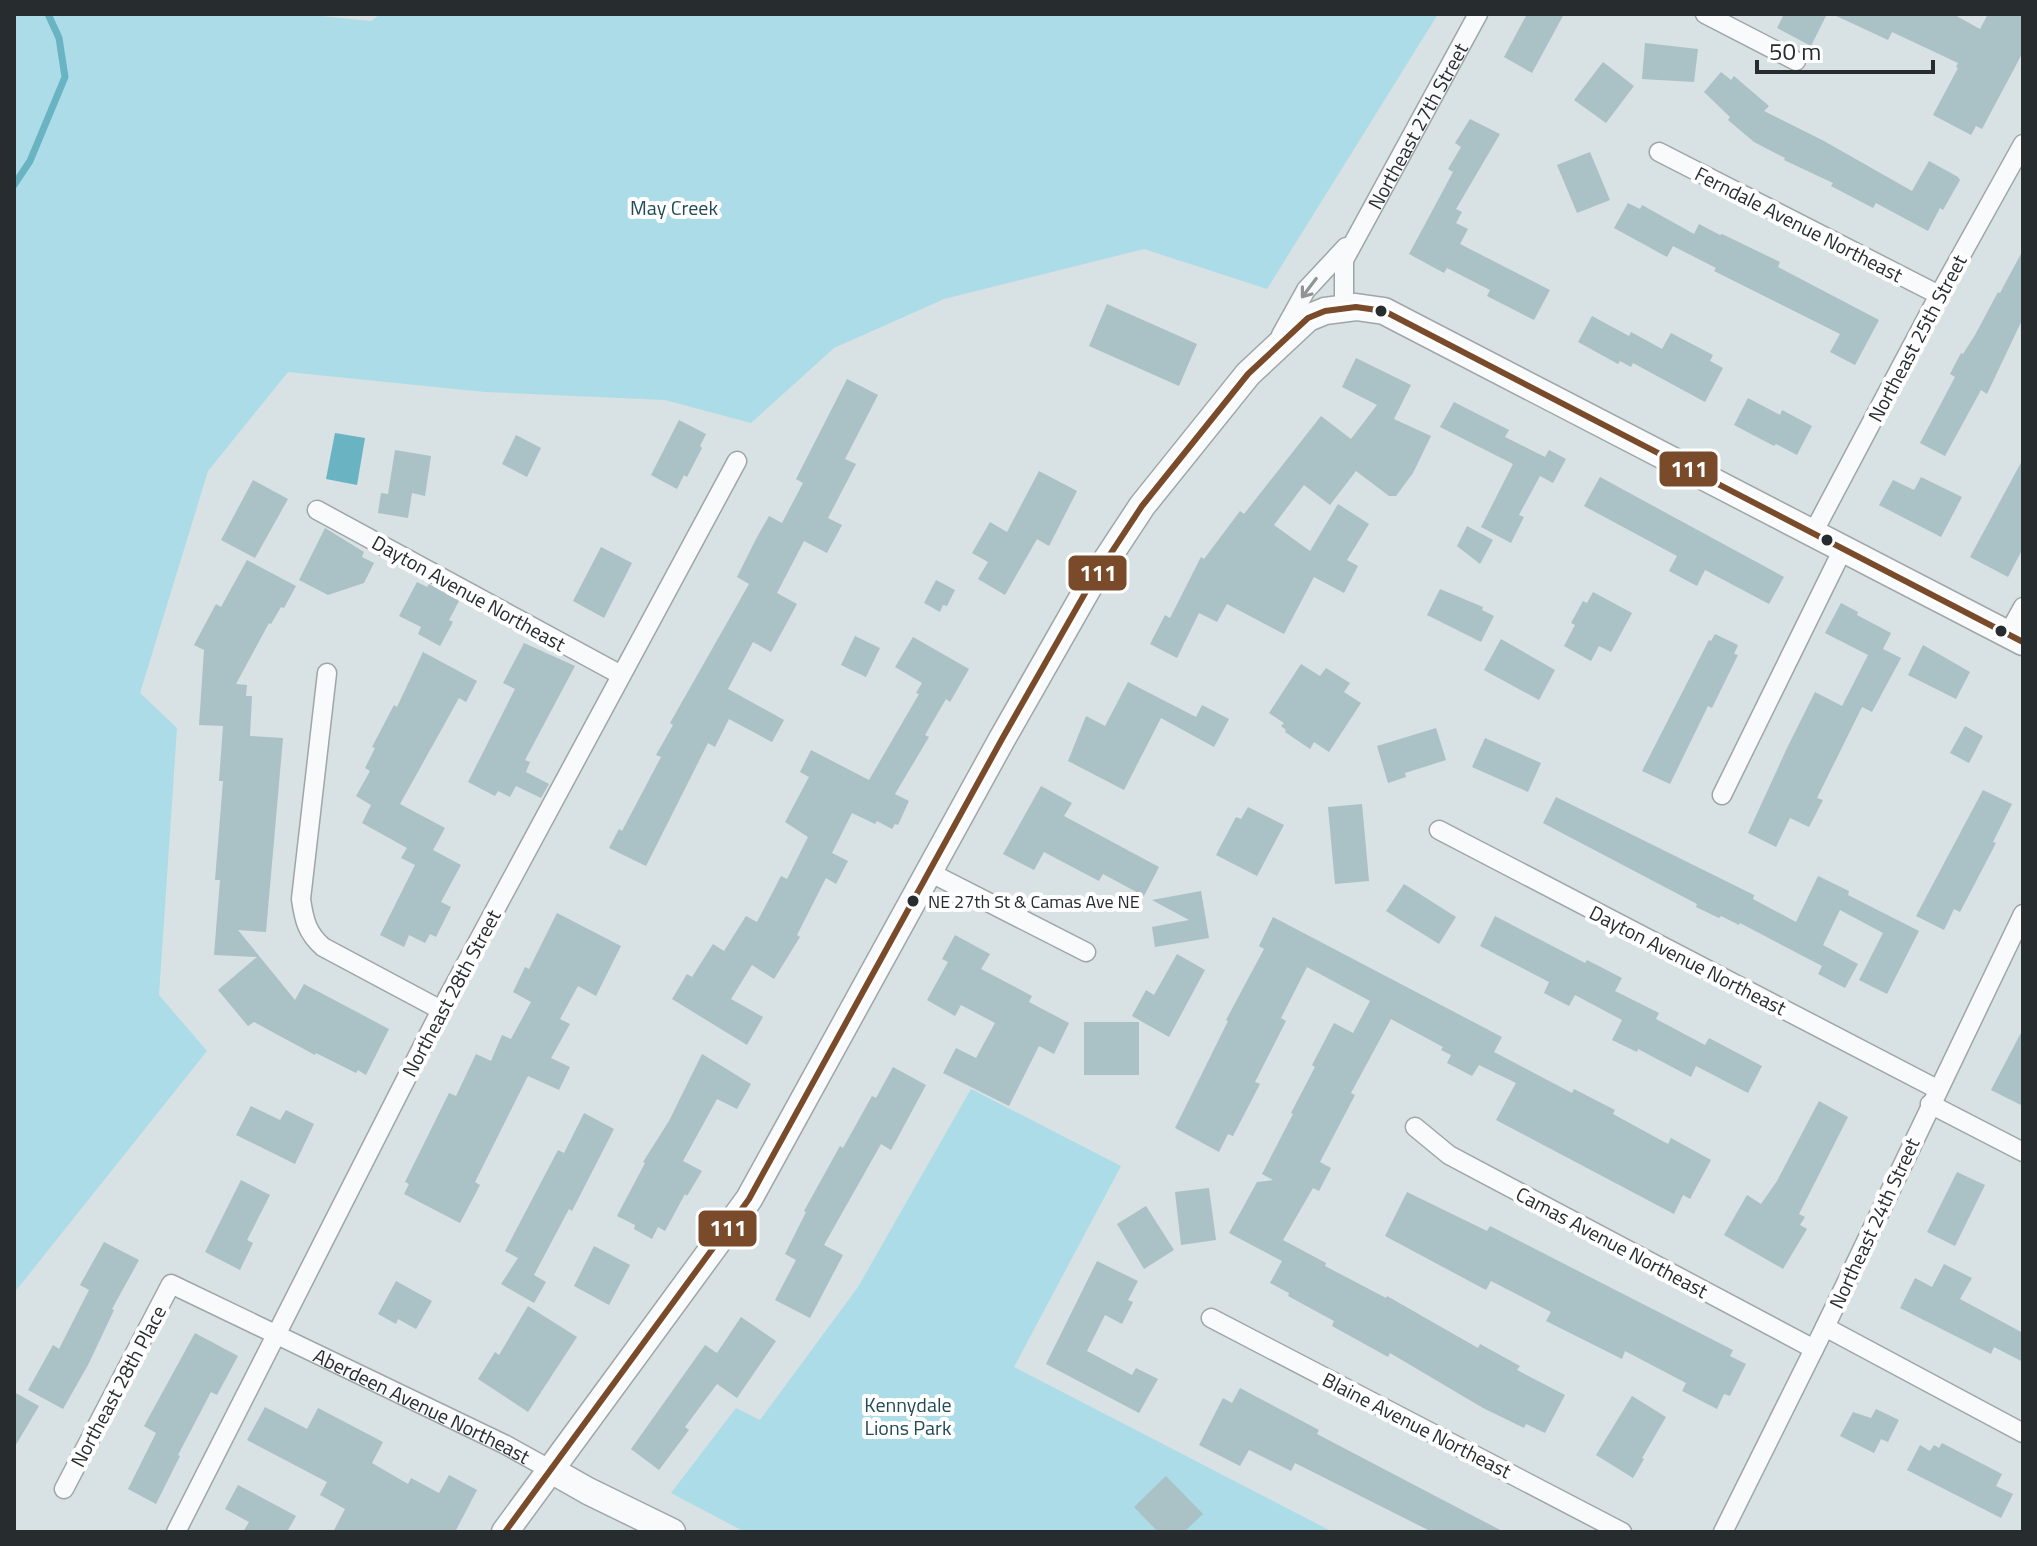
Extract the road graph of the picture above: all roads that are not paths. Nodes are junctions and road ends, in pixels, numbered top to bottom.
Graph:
1 (1478, 14) edge
2 (1705, 14) edge
3 (1796, 61) dead end
4 (2023, 144) edge
5 (1659, 152) dead end
6 (1356, 236) junction
7 (1939, 295) junction
8 (1344, 309) junction
9 (1273, 349) junction
10 (737, 461) dead end
11 (317, 510) dead end
12 (1813, 533) junction
13 (1843, 549) junction
14 (2023, 607) edge
15 (2015, 638) edge
16 (327, 673) dead end
17 (621, 675) junction
18 (1722, 795) dead end
19 (1439, 830) dead end
20 (929, 872) junction
21 (2023, 914) edge
22 (1086, 952) dead end
23 (441, 1010) junction
24 (1934, 1097) junction
25 (1415, 1127) dead end
26 (2023, 1152) edge
27 (171, 1284) joint
28 (1211, 1318) dead end
29 (1825, 1327) junction
30 (276, 1335) junction
31 (1814, 1349) junction
32 (2023, 1433) edge
33 (551, 1470) junction
34 (64, 1489) dead end
35 (176, 1532) edge
36 (505, 1532) edge
37 (672, 1532) edge
38 (1622, 1532) edge
39 (1723, 1532) edge

1 - 6 street, Northeast 27th Street
2 - 3 street
4 - 7 street, Northeast 25th Street
5 - 7 street, Ferndale Avenue Northeast
6 - 8 street, Northeast 27th Street
6 -> 9 street, Northeast 27th Street
7 - 12 street, Northeast 25th Street
8 - 9 street, Northeast 27th Street
8 - 12 street
9 - 20 street, Northeast 27th Street
10 - 17 street, Northeast 28th Street
11 - 17 street, Dayton Avenue Northeast
12 - 13 street
13 - 15 street
13 - 18 street
14 - 15 street
16 - 23 street
17 - 23 street, Northeast 28th Street
19 - 24 street, Dayton Avenue Northeast
20 - 22 street
20 - 33 street, Northeast 27th Street
21 - 24 street, Northeast 24th Street
23 - 30 street, Northeast 28th Street
24 - 26 street, Dayton Avenue Northeast
24 - 29 street, Northeast 24th Street
25 - 31 street, Camas Avenue Northeast
27 - 30 street, Aberdeen Avenue Northeast
27 - 34 street, Northeast 28th Place
28 - 38 street, Blaine Avenue Northeast
29 - 31 street, Northeast 24th Street
29 - 32 street
30 - 33 street, Aberdeen Avenue Northeast
30 - 35 street, Northeast 28th Street
31 - 39 street, Northeast 24th Street
33 - 36 street, Northeast 27th Street
33 - 37 street, Aberdeen Avenue Northeast

